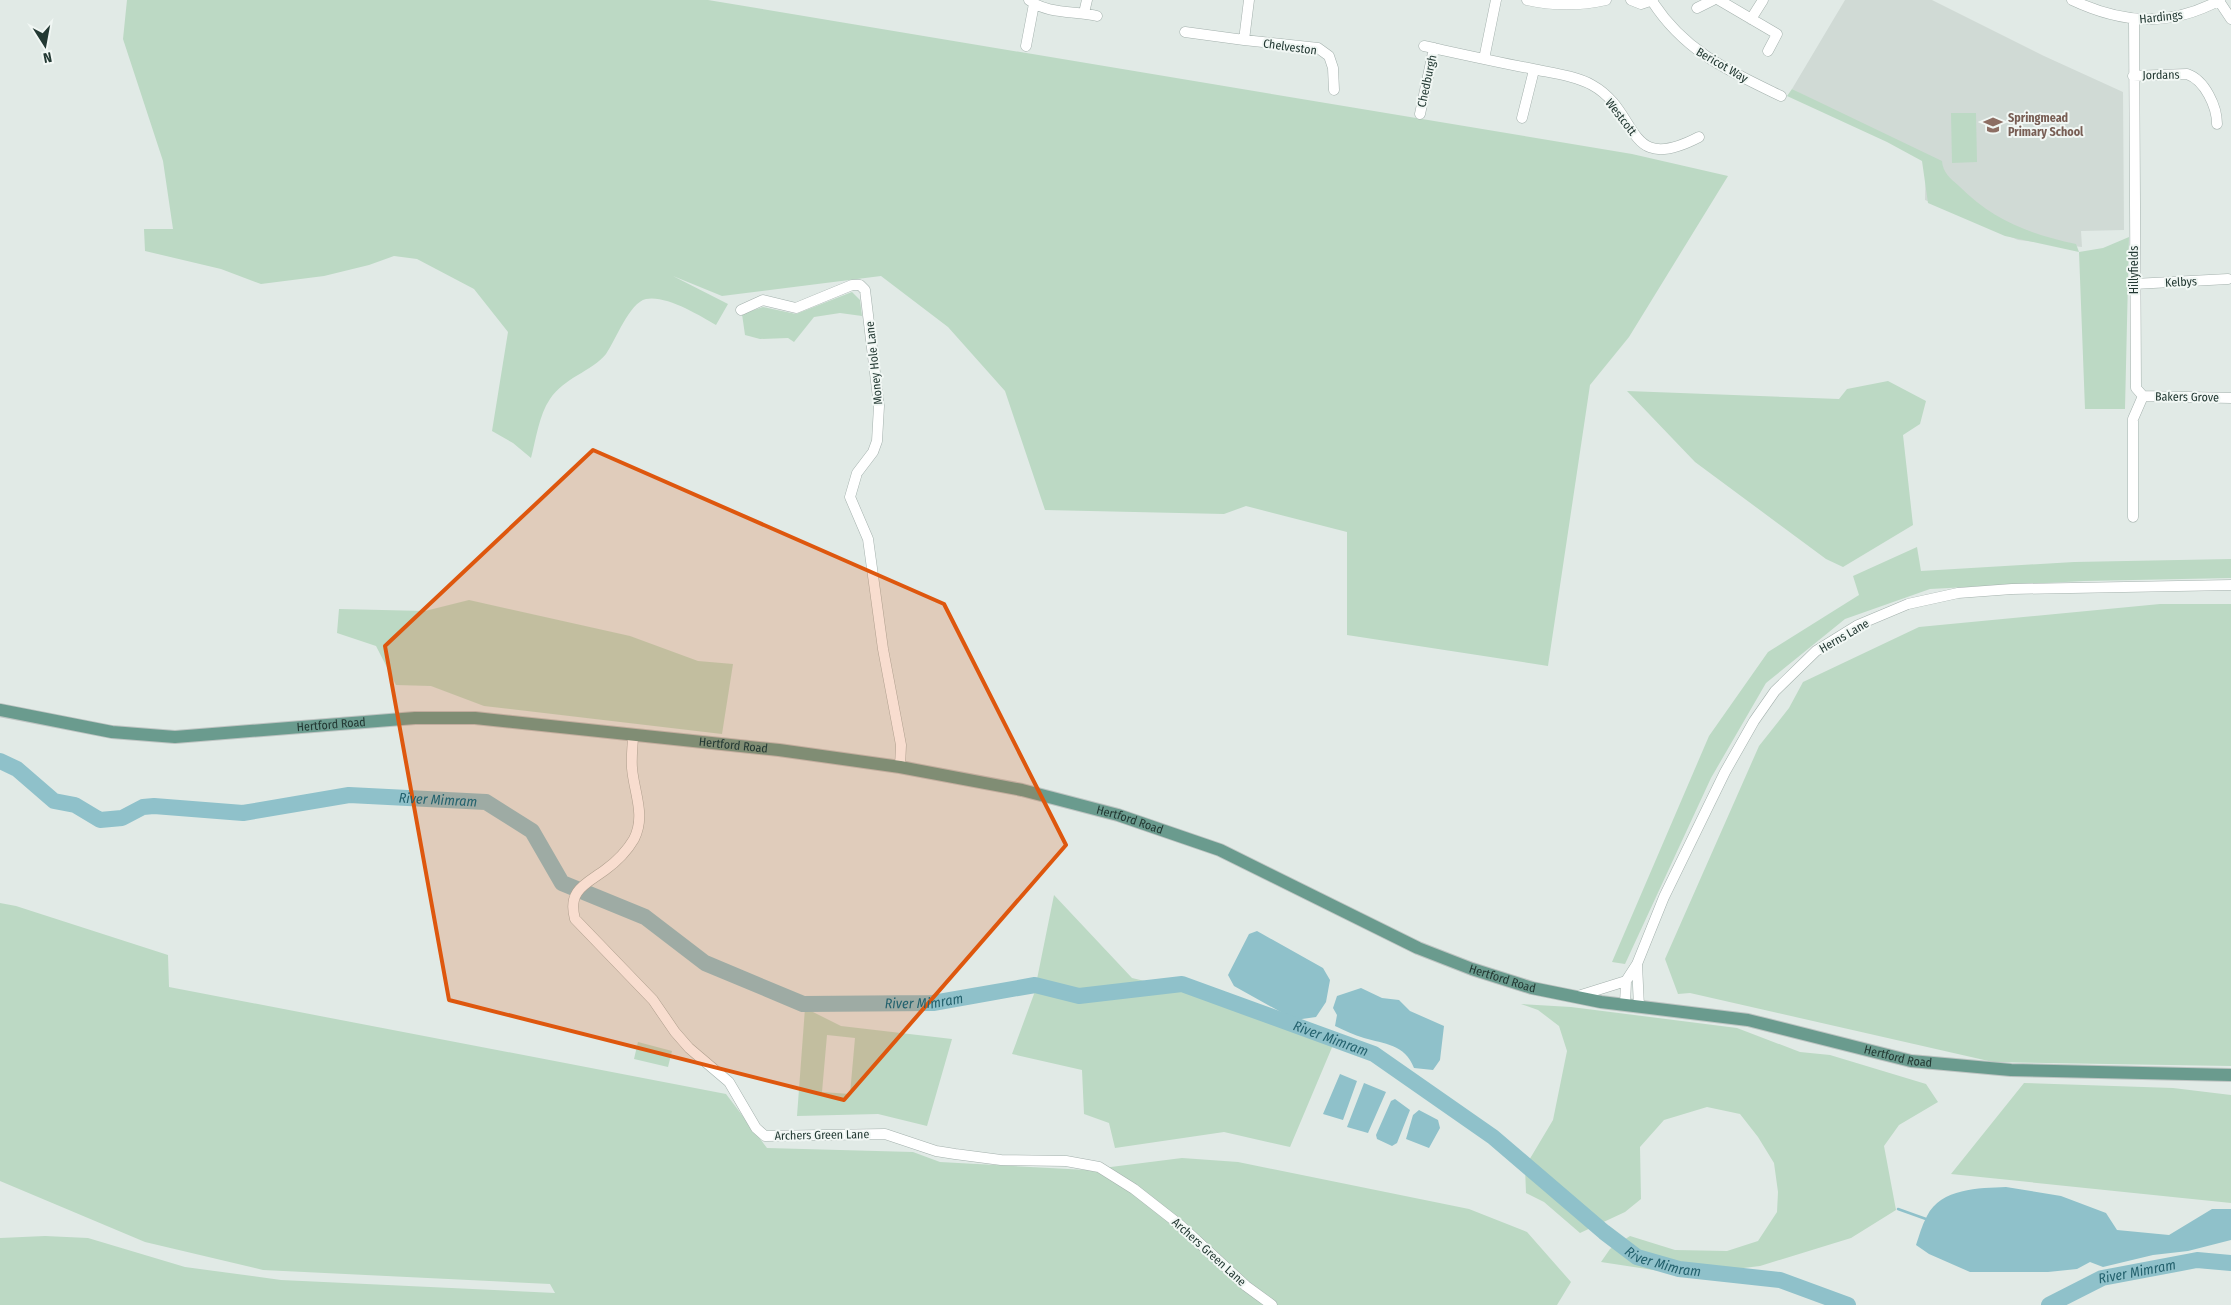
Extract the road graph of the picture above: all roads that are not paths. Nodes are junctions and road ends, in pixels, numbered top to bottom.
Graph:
1 (1087, 0) edge
2 (1249, 0) edge
3 (1496, 0) edge
4 (1527, 0) edge
5 (1606, 0) edge
6 (1631, 0) edge
7 (1713, 0) edge
8 (1719, 0) edge
9 (1763, 0) edge
10 (2220, 0) edge
11 (1653, 1) edge
12 (2077, 1) edge
13 (1032, 2) edge
14 (1697, 8) dead end
15 (1084, 13) junction
16 (1097, 16) dead end
17 (1751, 19) junction
18 (2134, 19) junction
19 (2231, 19) edge
20 (1185, 32) dead end
21 (1244, 40) junction
22 (1026, 46) dead end
23 (1768, 51) dead end
24 (1484, 59) junction
25 (1534, 70) junction
26 (2133, 76) junction
27 (1334, 90) dead end
28 (1781, 96) dead end
29 (1420, 114) dead end
30 (1522, 118) dead end
31 (2217, 124) dead end
32 (1699, 138) dead end
33 (2228, 279) dead end
34 (2134, 284) junction
35 (741, 310) dead end
36 (2143, 396) junction
37 (2231, 398) edge
38 (2133, 517) dead end
39 (2231, 585) edge
40 (0, 710) edge
41 (633, 734) junction
42 (900, 767) junction
43 (1637, 964) junction
44 (1626, 980) junction
45 (1572, 997) junction
46 (1625, 1005) junction
47 (1639, 1006) junction
48 (2231, 1075) edge
49 (1272, 1305) edge

1 - 15 street
2 - 21 street
3 - 24 street
4 - 5 street
6 - 11 street
7 - 14 street
8 - 17 street
9 - 17 street
10 - 18 street, Hardings
10 - 19 street
11 - 28 street, Bericot Way
12 - 18 street, Hardings
13 - 15 street
13 - 22 street
15 - 16 street
17 - 23 street
18 - 26 street, Hillyfields
20 - 21 street, Chelveston
21 - 27 street, Chelveston
24 - 25 street, Westcott
24 - 29 street, Chedburgh
25 - 30 street
25 - 32 street, Westcott
26 - 31 street, Jordans
26 - 34 street, Hillyfields
33 - 34 street, Kelbys
34 - 36 street, Hillyfields
35 - 42 street, Money Hole Lane
36 - 37 street, Bakers Grove
36 - 38 street
39 - 43 street, Herns Lane
40 - 41 main road, Hertford Road
41 - 42 main road, Hertford Road
41 - 49 street, Archers Green Lane
42 - 45 main road, Hertford Road
43 - 44 street, Herns Lane
43 - 47 street, Herns Lane
44 - 45 street
44 - 46 street
45 - 46 main road, Hertford Road
46 - 47 main road, Hertford Road
47 - 48 main road, Hertford Road

